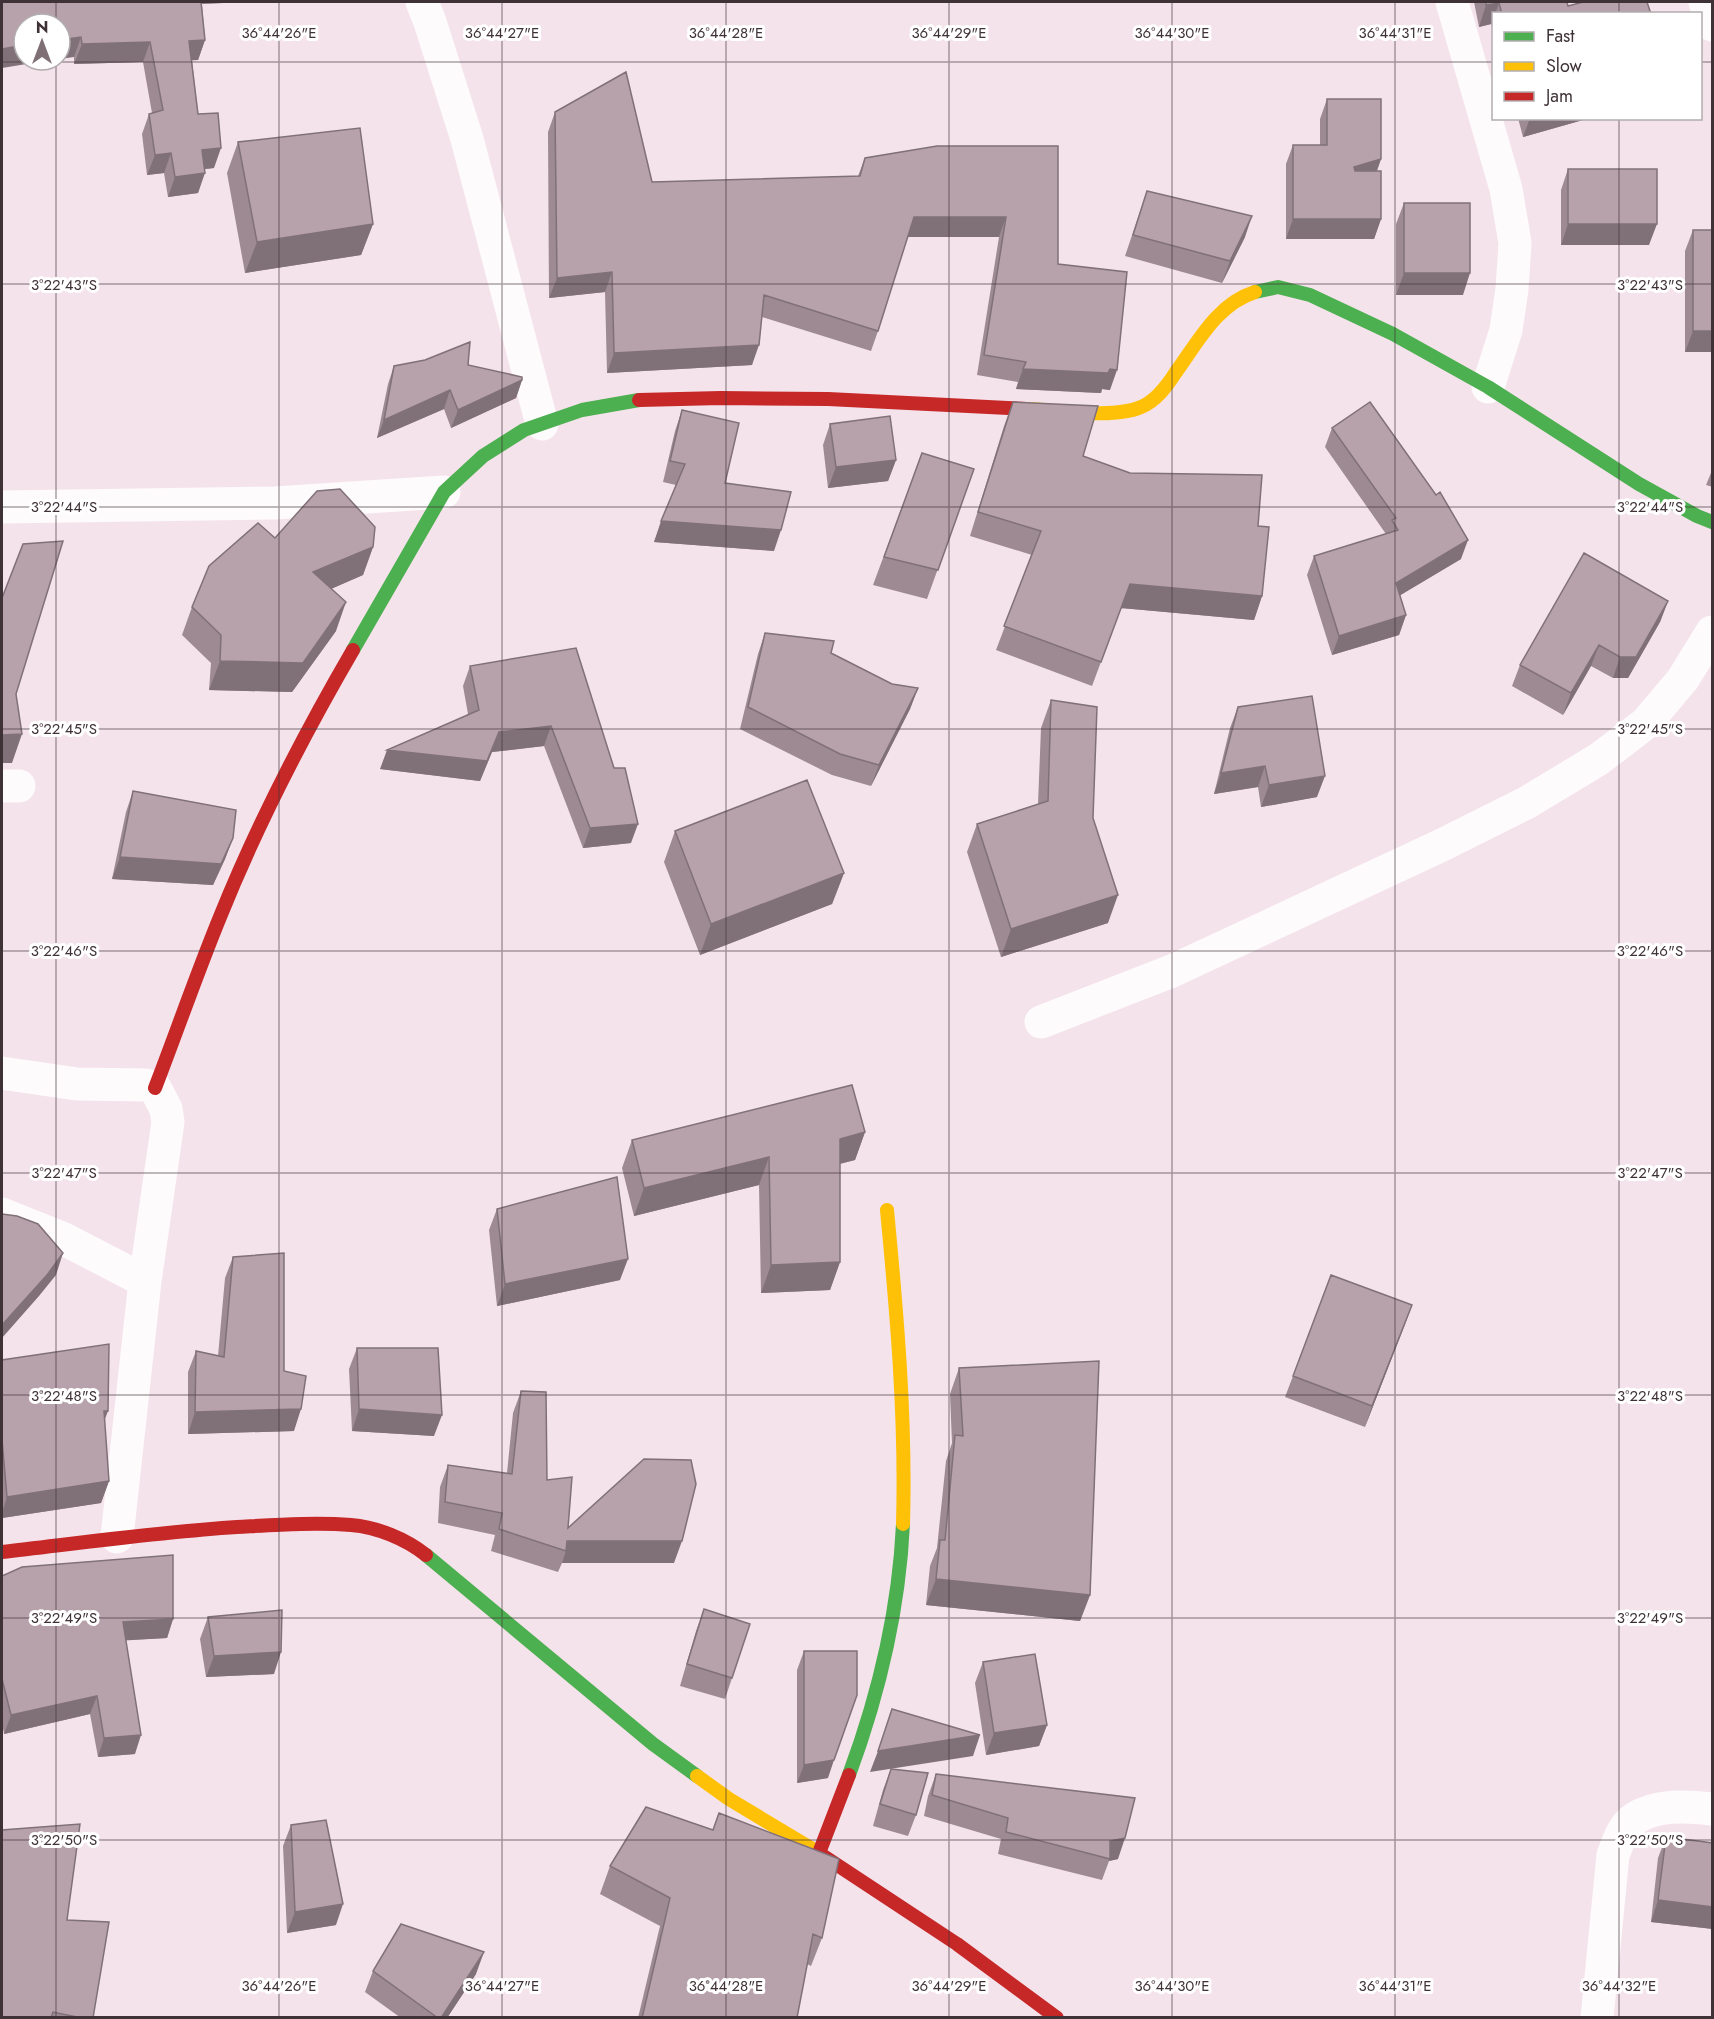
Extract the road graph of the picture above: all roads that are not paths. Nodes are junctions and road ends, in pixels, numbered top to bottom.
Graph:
1 (422, 2) edge
2 (1452, 2) edge
3 (1705, 2) edge
4 (1713, 25) edge
5 (1488, 387) junction
6 (542, 424) junction
7 (444, 492) junction
8 (2, 507) edge
9 (1713, 522) edge
10 (1713, 632) edge
11 (1041, 1022) dead end
12 (2, 1073) edge
13 (155, 1088) junction
14 (887, 1210) dead end
15 (2, 1214) edge
16 (145, 1281) junction
17 (117, 1537) junction
18 (2, 1552) edge
19 (1713, 1809) edge
20 (819, 1853) junction
21 (1057, 2018) edge
22 (1597, 2018) edge

1 - 6 street
2 - 5 street
3 - 4 street
5 - 6 street
5 - 9 street
6 - 7 street
7 - 8 street
7 - 13 street
10 - 11 street
12 - 13 street
13 - 16 street
14 - 20 street
15 - 16 street
16 - 17 street
17 - 18 street
17 - 20 street
19 - 22 street
20 - 21 street

